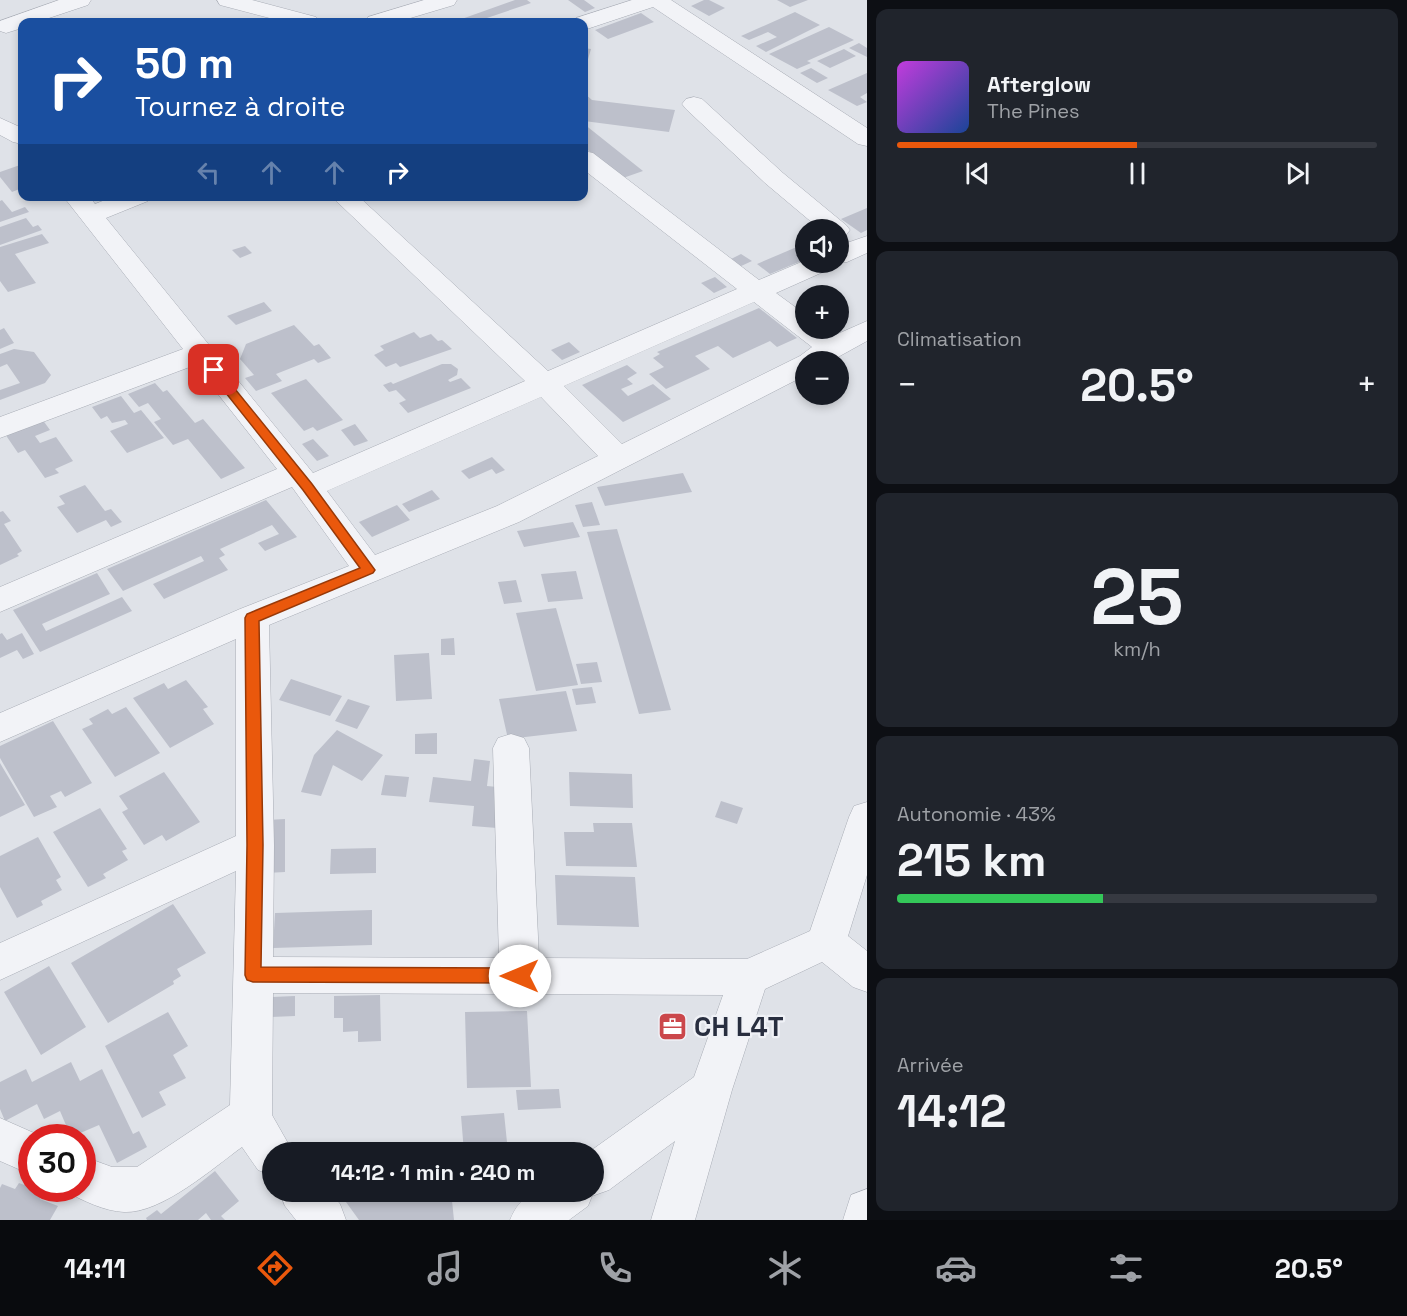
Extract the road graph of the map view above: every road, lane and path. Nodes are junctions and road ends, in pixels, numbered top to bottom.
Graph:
1 (80, 0) edge
2 (228, 0) edge
3 (446, 0) edge
4 (655, 0) edge
5 (40, 18) edge
6 (293, 18) edge
7 (389, 18) edge
8 (588, 22) edge
9 (694, 104) dead end
10 (0, 125) edge
11 (14, 139) edge
12 (867, 140) edge
13 (588, 161) edge
14 (110, 201) edge
15 (348, 201) edge
16 (82, 206) edge
17 (821, 219) edge
18 (798, 273) edge
19 (757, 291) junction
20 (867, 330) edge
21 (809, 351) edge
22 (828, 351) edge
23 (200, 353) junction
24 (795, 368) edge
25 (545, 384) junction
26 (0, 428) edge
27 (617, 457) junction
28 (302, 480) junction
29 (369, 570) junction
30 (0, 600) edge
31 (252, 618) junction
32 (0, 728) edge
33 (512, 748) dead end
34 (867, 817) edge
35 (255, 845) junction
36 (826, 942) junction
37 (0, 962) edge
38 (867, 974) edge
39 (253, 975) junction
40 (520, 976) junction
41 (749, 977) junction
42 (711, 1090) junction
43 (250, 1115) junction
44 (0, 1139) edge
45 (263, 1142) edge
46 (18, 1147) edge
47 (604, 1168) edge
48 (96, 1183) edge
49 (310, 1202) edge
50 (557, 1202) edge
51 (867, 1211) edge
52 (324, 1220) edge
53 (532, 1220) edge
54 (673, 1220) edge
55 (865, 1220) edge

1 - 5 street
2 - 6 street
3 - 7 street
4 - 8 street
4 - 12 street
9 - 17 street
10 - 11 street
13 - 19 street
14 - 16 street
15 - 25 street
16 - 23 street
18 - 19 street
19 - 21 street
19 - 25 street
20 - 22 street
23 - 26 street
23 - 28 street
24 - 27 street
25 - 27 street
25 - 28 street
27 - 29 street
28 - 29 street
28 - 30 street
29 - 31 street
31 - 32 street
31 - 35 street
33 - 40 street
34 - 36 street
35 - 37 street
35 - 39 street
36 - 38 street
36 - 41 street
39 - 40 street
39 - 43 street
40 - 41 street
41 - 42 street
42 - 47 street
42 - 54 street
43 - 45 street
43 - 48 street
44 - 46 street
49 - 52 street
50 - 53 street
51 - 55 street

